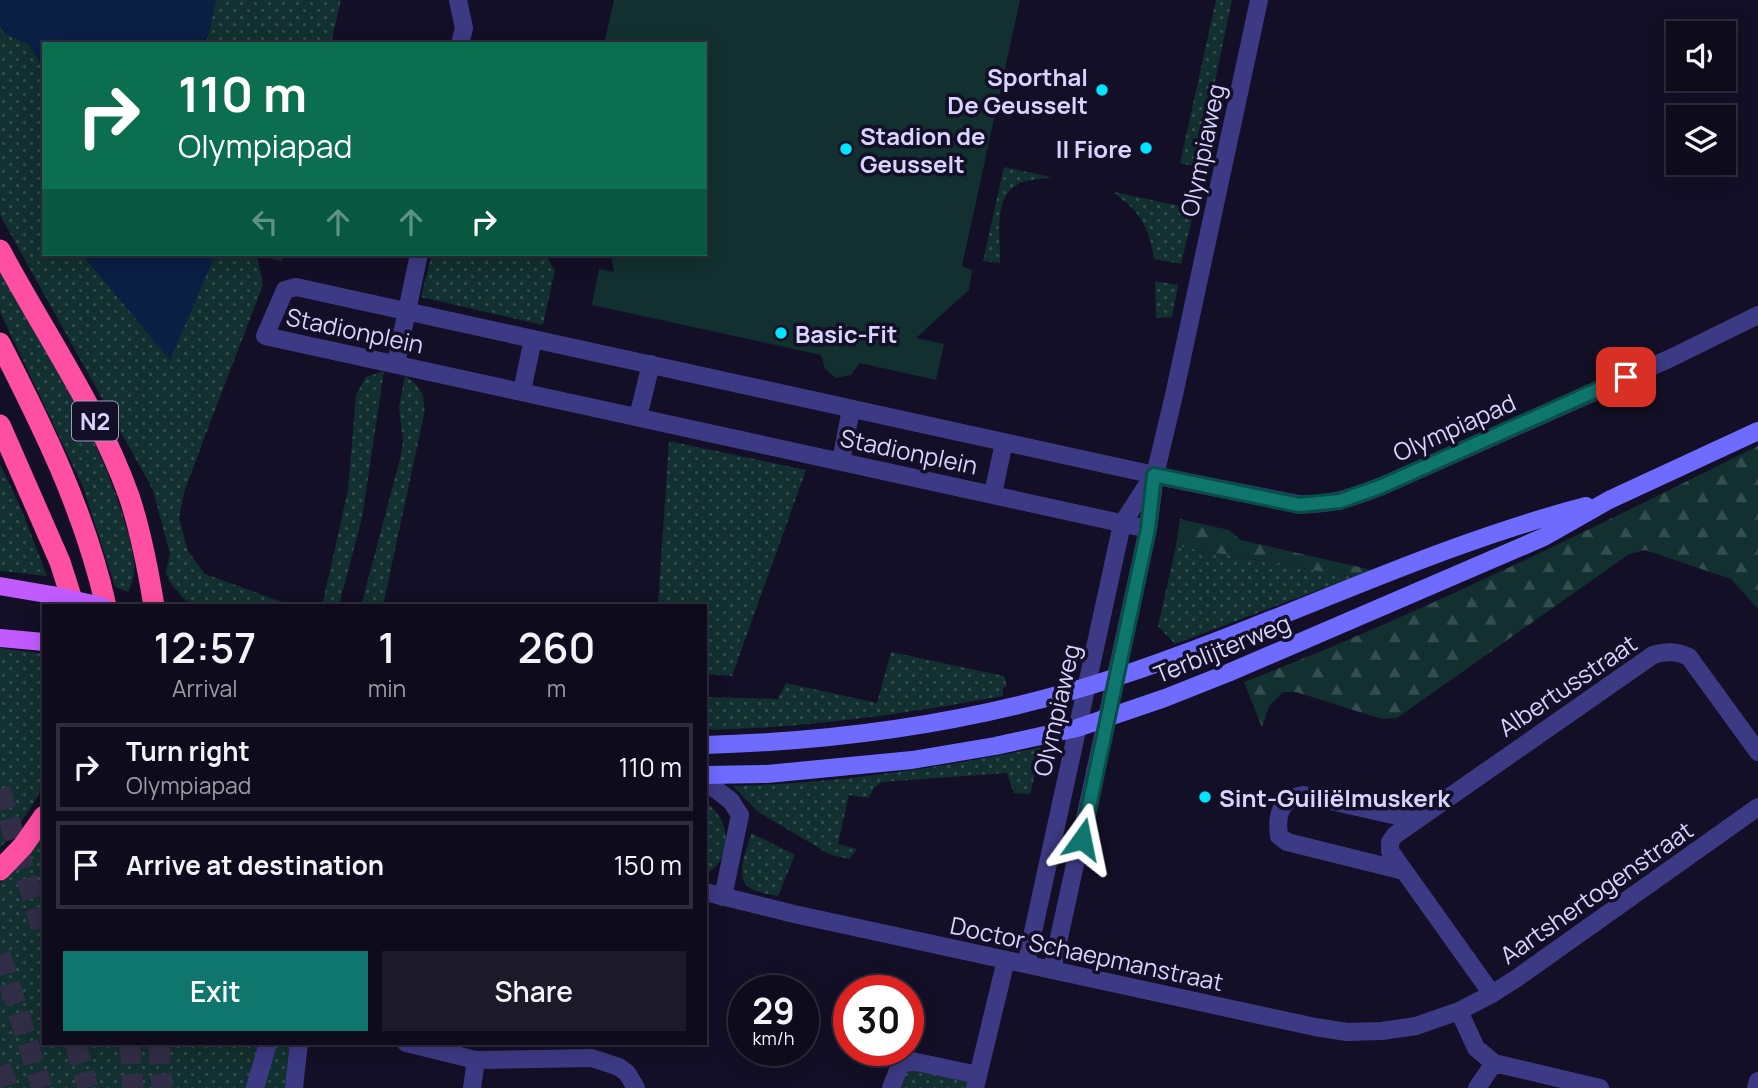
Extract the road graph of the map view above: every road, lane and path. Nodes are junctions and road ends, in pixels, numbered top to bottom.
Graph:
1 (458, 0) edge
2 (1259, 0) edge
3 (460, 42) edge
4 (0, 250) edge
5 (419, 256) edge
6 (407, 311) junction
7 (1758, 315) edge
8 (533, 339) junction
9 (0, 343) edge
10 (396, 363) junction
11 (651, 364) junction
12 (522, 391) junction
13 (851, 408) junction
14 (638, 417) junction
15 (0, 425) edge
16 (1758, 431) edge
17 (1004, 442) junction
18 (841, 461) junction
19 (1154, 475) junction
20 (993, 494) junction
21 (1609, 500) junction
22 (1122, 524) junction
23 (1148, 529) junction
24 (0, 586) edge
25 (73, 604) edge
26 (95, 604) edge
27 (104, 604) edge
28 (154, 604) edge
29 (0, 638) edge
30 (42, 642) edge
31 (1117, 677) junction
32 (1087, 687) junction
33 (1109, 717) junction
34 (1077, 728) junction
35 (707, 745) edge
36 (1758, 752) edge
37 (707, 775) edge
38 (707, 783) edge
39 (1758, 807) edge
40 (42, 819) edge
41 (1415, 820) junction
42 (0, 870) edge
43 (1404, 871) junction
44 (707, 893) edge
45 (723, 897) junction
46 (1006, 960) junction
47 (1026, 964) junction
48 (1052, 970) junction
49 (1492, 995) junction
50 (1459, 1011) junction
51 (267, 1045) edge
52 (299, 1045) edge
53 (413, 1045) edge
54 (476, 1060) junction
55 (1494, 1063) junction
56 (1758, 1081) edge
57 (977, 1082) edge
58 (255, 1088) edge
59 (294, 1088) edge
60 (472, 1088) edge
61 (636, 1088) edge
62 (891, 1088) edge
63 (1477, 1088) edge
64 (1600, 1088) edge
65 (1756, 1088) edge

1 - 3 street
2 - 19 street, Olympiaweg
4 - 28 highway, N2
5 - 6 street
6 - 8 street, Stadionplein
6 - 10 street
6 - 10 street, Stadionplein
7 - 19 street, Olympiapad
8 - 11 street, Stadionplein
8 - 12 street
9 - 27 highway, N2
10 - 12 street, Stadionplein
11 - 13 street, Stadionplein
11 - 14 street
12 - 14 street, Stadionplein
13 - 17 street, Stadionplein
13 - 18 street
14 - 18 street, Stadionplein
15 - 25 highway
16 - 21 main road, Terblijterweg
17 - 19 street, Stadionplein
17 - 20 street
18 - 20 street, Stadionplein
19 - 22 street, Olympiaweg
19 - 23 street, Olympiaweg
20 - 22 street, Stadionplein
21 - 31 main road, Terblijterweg
21 - 33 main road, Terblijterweg
22 - 23 street, Stadionplein
22 - 32 street, Olympiaweg
23 - 31 street, Olympiaweg
24 - 26 main road, bridge
29 - 30 main road
31 - 32 main road, Terblijterweg
31 - 33 street, Olympiaweg
32 - 34 street, Olympiaweg
32 - 35 main road, Terblijterweg
33 - 34 main road, Terblijterweg
33 - 48 street, Olympiaweg
34 - 37 main road, Terblijterweg
34 - 47 street, Olympiaweg
36 - 41 street, Albertusstraat
38 - 45 street
39 - 49 street, Aartshertogenstraat
40 - 42 highway
41 - 43 street, Albertusstraat
41 - 43 street
43 - 49 street
44 - 45 street, Doctor Schaepmanstraat
45 - 46 street, Doctor Schaepmanstraat
46 - 47 street, Doctor Schaepmanstraat
46 - 57 street
47 - 48 street, Doctor Schaepmanstraat
48 - 50 street, Doctor Schaepmanstraat
49 - 50 street, Aartshertogenstraat
50 - 55 street
51 - 58 street
52 - 59 street
53 - 54 street
54 - 60 street
54 - 61 street
55 - 63 street
55 - 64 street
56 - 65 street
57 - 62 street

